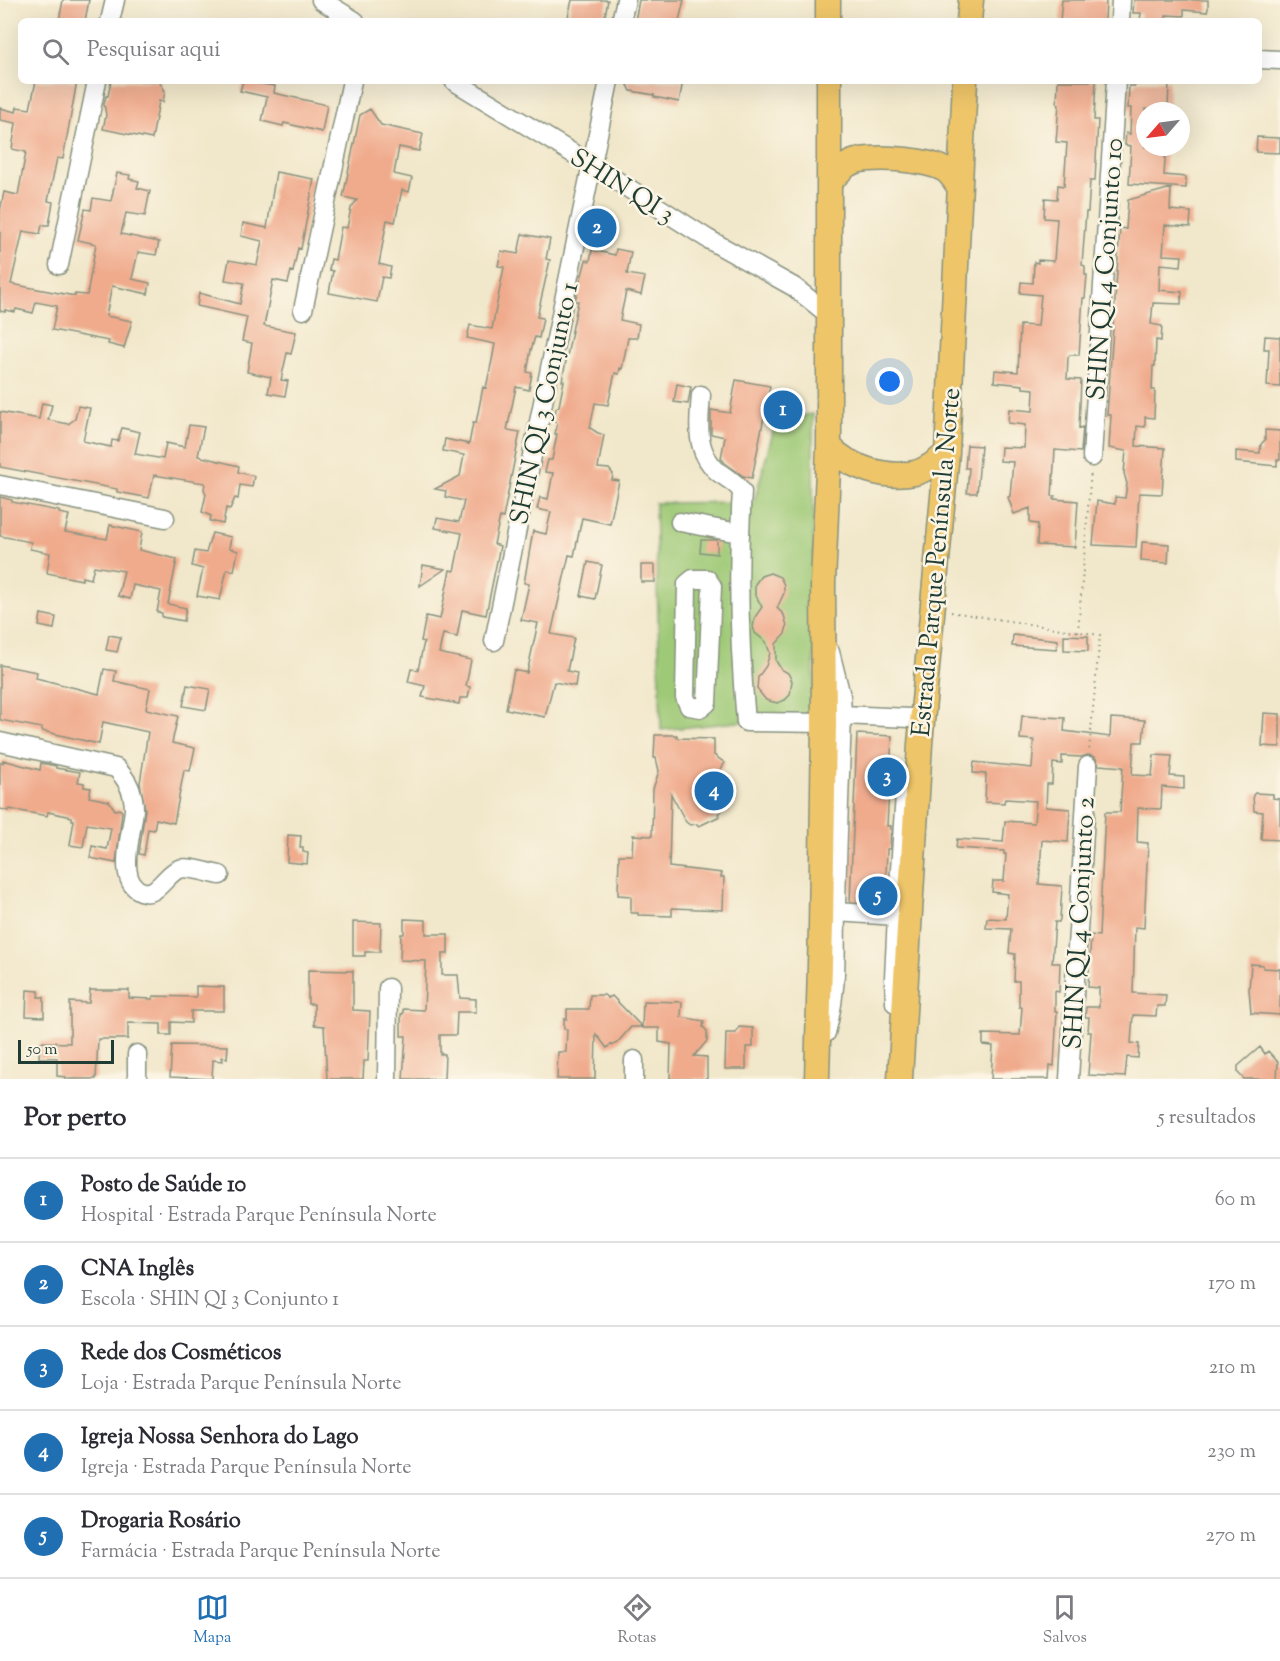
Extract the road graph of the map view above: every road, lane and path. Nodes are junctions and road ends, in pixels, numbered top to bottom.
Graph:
1 (115, 0) edge
2 (321, 0) edge
3 (626, 0) edge
4 (828, 0) edge
5 (963, 0) edge
6 (971, 0) edge
7 (1121, 0) edge
8 (111, 18) edge
9 (350, 18) edge
10 (622, 18) edge
11 (828, 18) edge
12 (966, 18) edge
13 (968, 18) edge
14 (1119, 18) edge
15 (1262, 58) edge
16 (1280, 60) edge
17 (97, 84) edge
18 (351, 84) edge
19 (459, 84) edge
20 (608, 84) edge
21 (829, 84) edge
22 (965, 84) edge
23 (1116, 84) edge
24 (592, 165) junction
25 (829, 183) junction
26 (959, 187) junction
27 (59, 265) dead end
28 (829, 282) junction
29 (794, 287) junction
30 (303, 310) dead end
31 (829, 315) junction
32 (701, 395) dead end
33 (829, 446) junction
34 (947, 453) junction
35 (1092, 457) joint
36 (0, 485) edge
37 (165, 518) dead end
38 (680, 522) dead end
39 (739, 533) junction
40 (933, 610) junction
41 (1078, 632) junction
42 (740, 638) junction
43 (494, 641) dead end
44 (710, 641) junction
45 (928, 655) junction
46 (910, 718) junction
47 (833, 719) junction
48 (0, 742) edge
49 (1088, 766) joint
50 (220, 875) dead end
51 (836, 912) junction
52 (897, 916) junction
53 (388, 988) dead end
54 (902, 1049) junction
55 (137, 1054) dead end
56 (634, 1060) dead end
57 (817, 1072) edge
58 (137, 1079) edge
59 (387, 1079) edge
60 (633, 1079) edge
61 (900, 1079) edge
62 (1069, 1079) edge

1 - 8 street
2 - 9 street
3 - 10 street
4 - 11 main road
5 - 12 street
6 - 13 main road
7 - 14 street
15 - 16 street
17 - 27 street
18 - 30 street
19 - 24 street, SHIN QI 3
20 - 24 street, SHIN QI 3 Conjunto 1
21 - 25 main road
22 - 26 main road, Estrada Parque Península Norte
23 - 35 street, SHIN QI 4 Conjunto 10
24 - 29 street, SHIN QI 3
24 - 43 street, SHIN QI 3 Conjunto 1
25 - 26 main road
25 - 28 main road
26 - 34 main road, Estrada Parque Península Norte
28 - 29 street
28 - 31 main road
29 - 31 street, SHIN QI 3
31 - 33 main road
32 - 39 street
33 - 34 main road
33 - 47 main road
34 - 40 main road, Estrada Parque Península Norte
35 - 41 path
36 - 37 street
38 - 39 street
39 - 42 street
40 - 41 path
40 - 45 main road, Estrada Parque Península Norte
41 - 49 path
42 - 44 street
42 - 47 street
44 - 44 street
45 - 46 street
45 - 54 main road, Estrada Parque Península Norte
46 - 47 street
46 - 52 street
47 - 51 street
47 - 57 main road
48 - 50 street
49 - 62 street, SHIN QI 4 Conjunto 2
51 - 52 street
51 - 57 street
52 - 54 street
53 - 59 street
54 - 61 main road, Estrada Parque Península Norte
55 - 58 street
56 - 60 street

